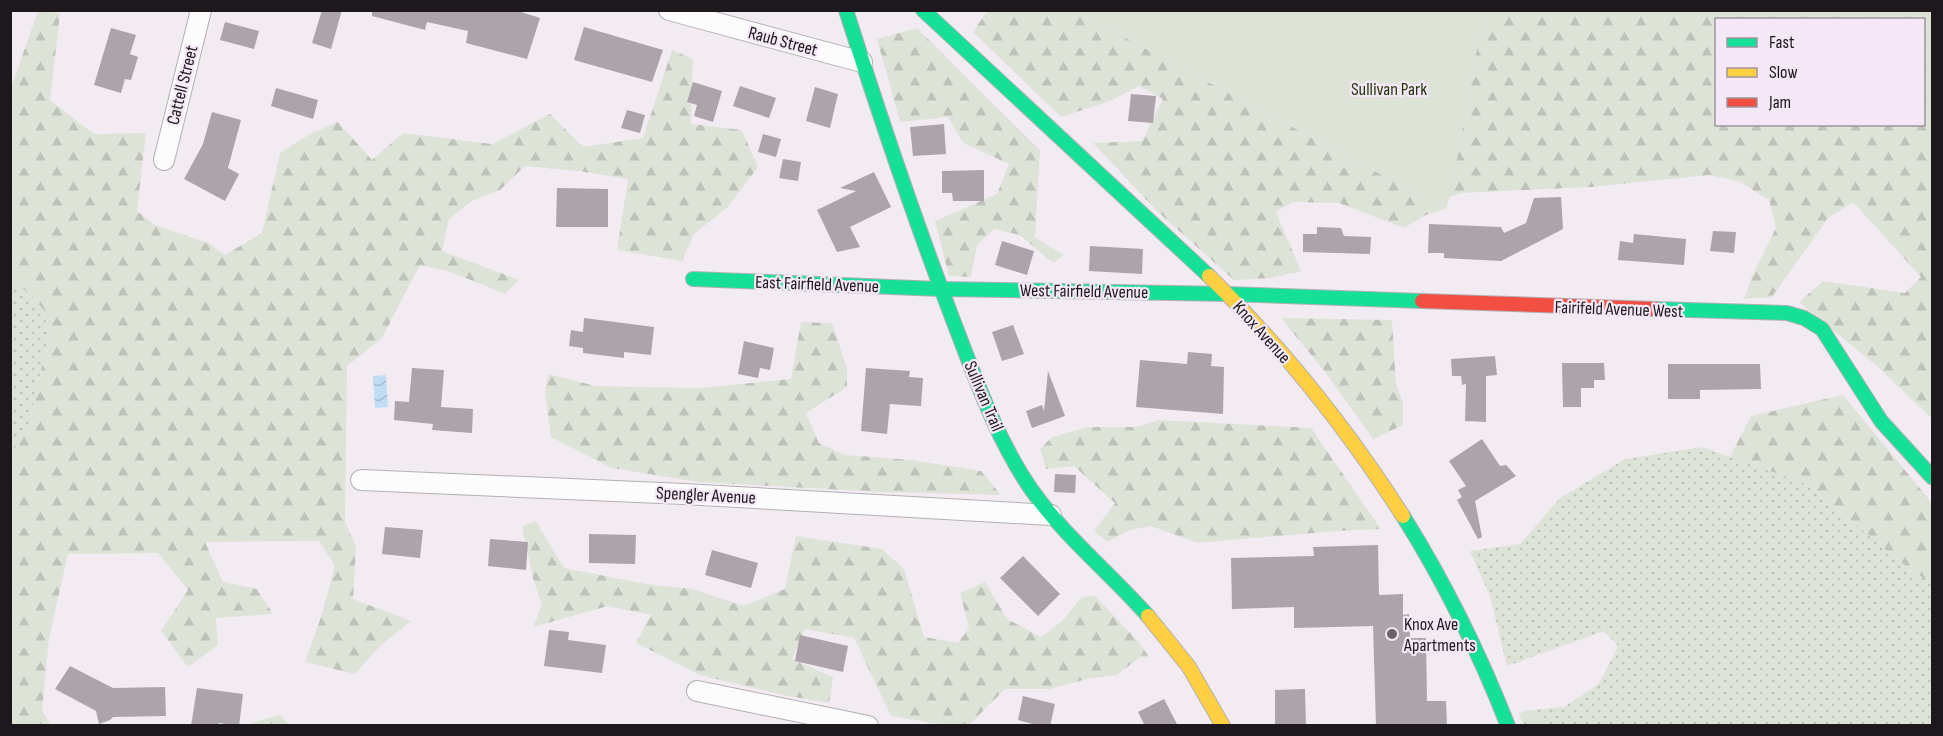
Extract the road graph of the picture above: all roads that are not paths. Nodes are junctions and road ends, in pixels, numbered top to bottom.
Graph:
1 (201, 10) edge
2 (669, 10) edge
3 (846, 10) edge
4 (923, 10) edge
5 (862, 62) junction
6 (164, 160) dead end
7 (693, 279) dead end
8 (940, 289) junction
9 (1227, 294) junction
10 (1932, 477) edge
11 (361, 480) dead end
12 (1051, 515) junction
13 (697, 691) dead end
14 (868, 726) edge
15 (1223, 726) edge
16 (1508, 726) edge

1 - 6 street, Cattell Street
2 - 5 street, Raub Street
3 - 5 street, Sullivan Trail
4 - 9 street, Knox Avenue
5 - 8 street, Sullivan Trail
7 - 8 street, East Fairfield Avenue
8 - 9 street, West Fairfield Avenue
8 - 12 street, Sullivan Trail
9 - 10 street, Fairifeld Avenue West
9 - 16 street, Knox Avenue
11 - 12 street, Spengler Avenue
12 - 15 street, Sullivan Trail
13 - 14 street

